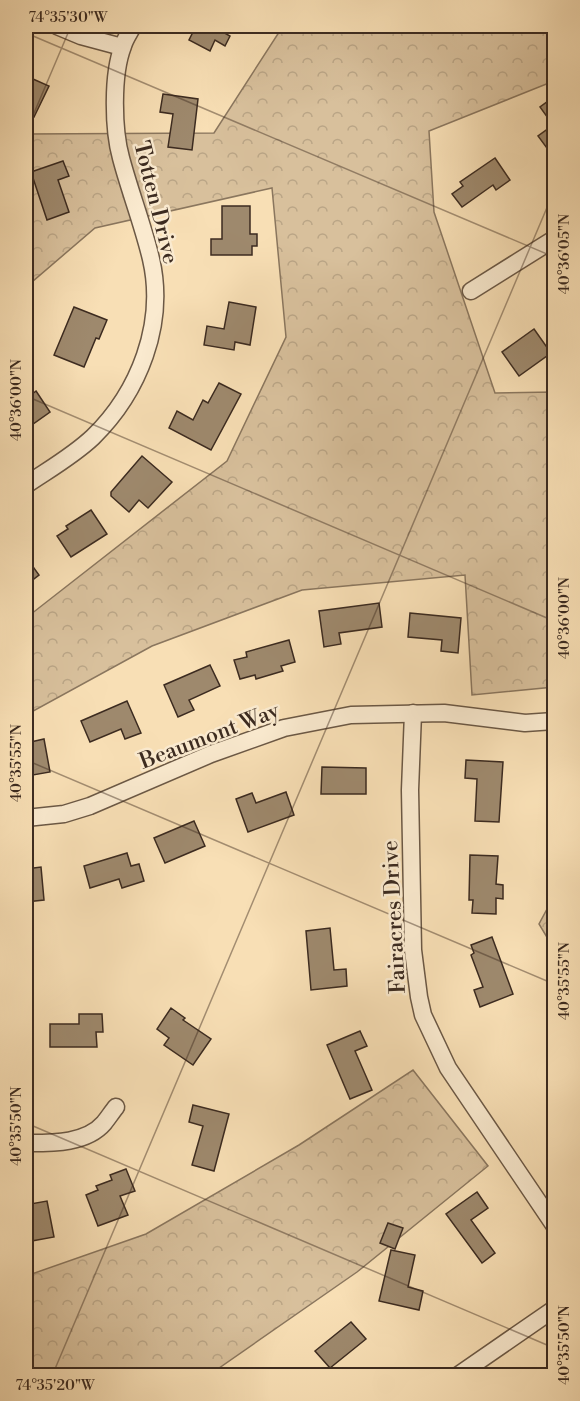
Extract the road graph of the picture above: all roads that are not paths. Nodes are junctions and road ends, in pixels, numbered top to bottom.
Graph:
1 (57, 26) edge
2 (134, 26) edge
3 (122, 47) junction
4 (555, 239) edge
5 (471, 291) dead end
6 (26, 484) edge
7 (413, 713) junction
8 (555, 721) edge
9 (26, 818) edge
10 (116, 1107) dead end
11 (26, 1143) edge
12 (555, 1225) edge
13 (555, 1309) edge
14 (457, 1376) edge

1 - 3 street
2 - 3 street, Totten Drive
3 - 6 street, Totten Drive
4 - 5 street
7 - 8 street, Beaumont Way
7 - 9 street, Beaumont Way
7 - 12 street, Fairacres Drive
10 - 11 street
13 - 14 street

